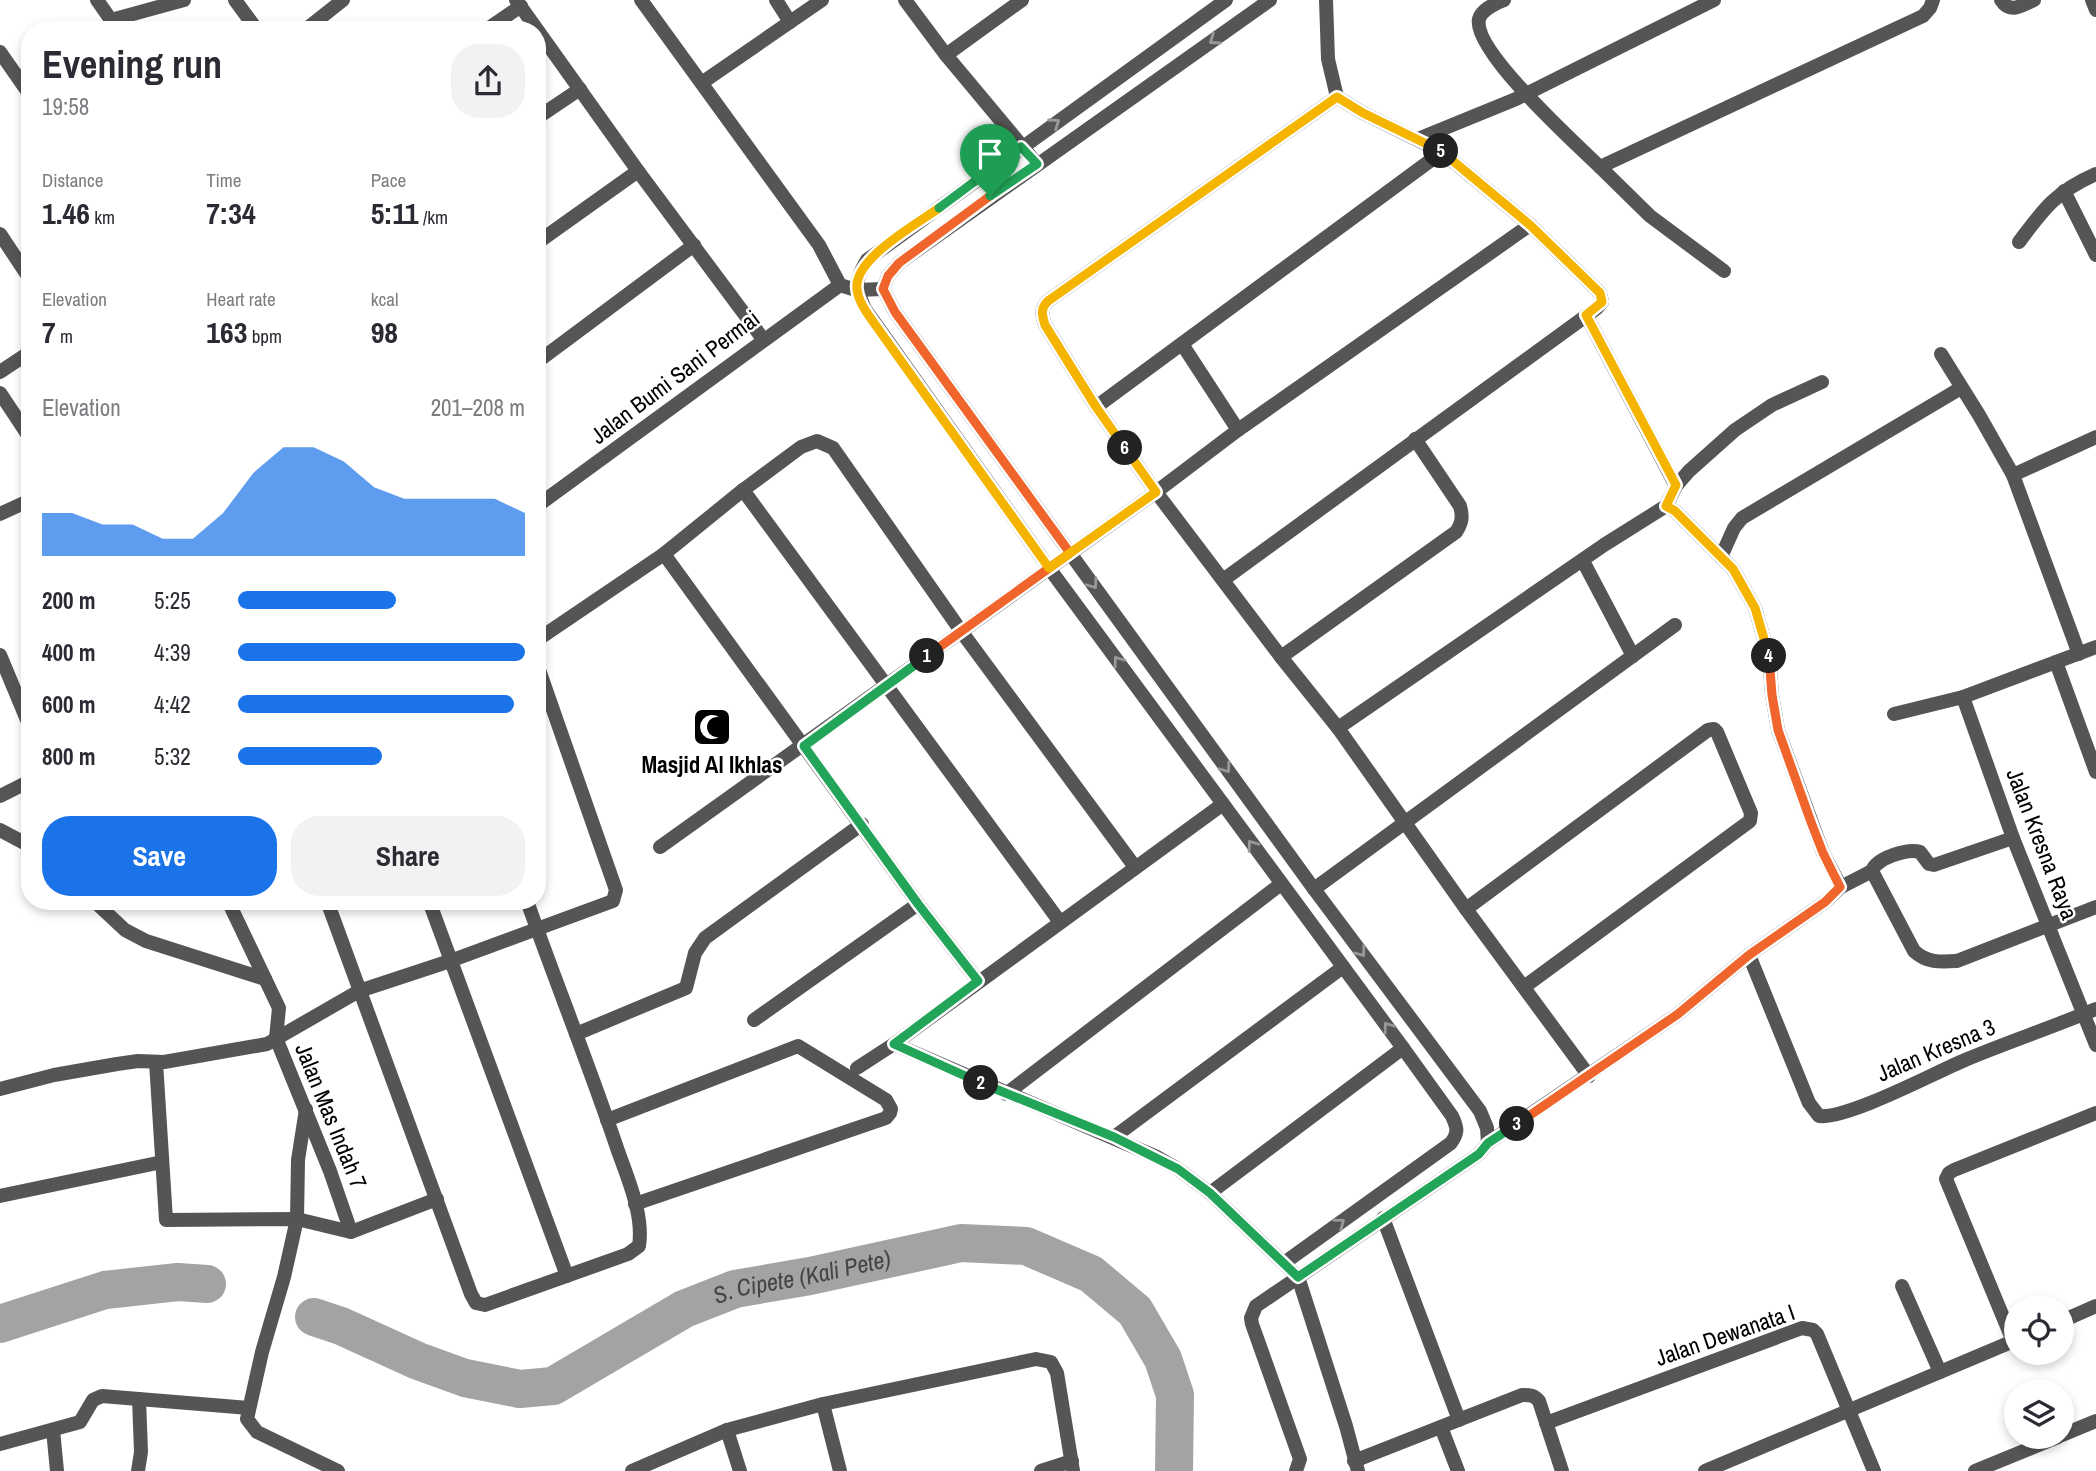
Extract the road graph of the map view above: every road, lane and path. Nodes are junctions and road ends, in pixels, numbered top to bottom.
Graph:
1 (97, 0) edge
2 (184, 0) edge
3 (235, 0) edge
4 (343, 0) edge
5 (641, 0) edge
6 (776, 0) edge
7 (822, 0) edge
8 (905, 0) edge
9 (1022, 0) edge
10 (1226, 0) edge
11 (1270, 0) edge
12 (1326, 0) edge
13 (1504, 0) edge
14 (1714, 0) edge
15 (1933, 0) edge
16 (2001, 0) edge
17 (2034, 0) edge
18 (2092, 0) edge
19 (518, 3) edge
20 (2096, 10) edge
21 (111, 21) edge
22 (125, 21) edge
23 (250, 21) edge
24 (316, 21) edge
25 (497, 21) edge
26 (531, 21) edge
27 (790, 22) junction
28 (546, 42) edge
29 (946, 55) junction
30 (2, 60) edge
31 (703, 82) junction
32 (21, 84) edge
33 (580, 89) junction
34 (1525, 93) junction
35 (1337, 97) junction
36 (546, 112) edge
37 (1418, 139) junction
38 (1021, 147) junction
39 (1442, 152) junction
40 (1037, 164) junction
41 (1600, 167) junction
42 (638, 171) junction
43 (2096, 174) edge
44 (2064, 191) junction
45 (1530, 225) junction
46 (0, 234) edge
47 (546, 237) edge
48 (2018, 242) dead end
49 (694, 245) junction
50 (2096, 255) edge
51 (21, 266) edge
52 (1724, 271) dead end
53 (840, 285) junction
54 (883, 289) junction
55 (856, 290) junction
56 (1586, 315) junction
57 (763, 339) junction
58 (1182, 344) junction
59 (1941, 354) dead end
60 (546, 355) edge
61 (21, 358) edge
62 (0, 372) edge
63 (1822, 382) dead end
64 (1961, 388) junction
65 (0, 393) edge
66 (1096, 407) junction
67 (21, 424) edge
68 (1238, 430) junction
69 (2096, 437) edge
70 (1415, 439) junction
71 (2013, 475) junction
72 (1676, 485) junction
73 (743, 490) junction
74 (1156, 492) junction
75 (546, 500) edge
76 (21, 504) edge
77 (1666, 506) junction
78 (0, 514) edge
79 (1070, 553) junction
80 (664, 554) junction
81 (1721, 557) junction
82 (1583, 561) junction
83 (1049, 568) junction
84 (1223, 580) junction
85 (1675, 625) dead end
86 (961, 631) junction
87 (546, 634) edge
88 (2096, 648) edge
89 (2080, 654) junction
90 (0, 655) edge
91 (1633, 656) junction
92 (1281, 657) junction
93 (2056, 662) junction
94 (886, 686) junction
95 (1963, 697) junction
96 (546, 704) edge
97 (21, 705) edge
98 (1894, 714) dead end
99 (1338, 728) junction
100 (804, 746) junction
101 (2096, 772) edge
102 (21, 786) edge
103 (0, 796) edge
104 (1223, 804) junction
105 (1405, 823) junction
106 (862, 824) junction
107 (0, 830) edge
108 (2013, 838) junction
109 (21, 841) edge
110 (660, 847) dead end
111 (1135, 867) junction
112 (1872, 871) junction
113 (1281, 884) junction
114 (1840, 887) junction
115 (1314, 890) junction
116 (918, 904) junction
117 (2096, 907) edge
118 (1466, 909) junction
119 (103, 910) edge
120 (232, 910) edge
121 (330, 910) edge
122 (432, 910) edge
123 (530, 910) edge
124 (1060, 922) junction
125 (2049, 927) junction
126 (536, 928) junction
127 (1749, 955) junction
128 (450, 961) junction
129 (1343, 967) junction
130 (265, 979) junction
131 (978, 981) junction
132 (1524, 987) junction
133 (359, 991) junction
134 (2090, 1012) edge
135 (754, 1020) dead end
136 (576, 1034) junction
137 (276, 1038) junction
138 (894, 1044) junction
139 (2096, 1045) edge
140 (1403, 1048) junction
141 (156, 1062) junction
142 (857, 1068) dead end
143 (1589, 1076) junction
144 (0, 1089) edge
145 (1006, 1094) junction
146 (306, 1109) junction
147 (2096, 1113) edge
148 (607, 1120) junction
149 (1114, 1137) junction
150 (1488, 1143) junction
151 (162, 1162) junction
152 (1210, 1193) junction
153 (0, 1196) edge
154 (437, 1199) junction
155 (635, 1204) junction
156 (1383, 1218) junction
157 (297, 1219) junction
158 (351, 1232) junction
159 (1284, 1263) junction
160 (567, 1276) junction
161 (1298, 1277) junction
162 (1902, 1286) dead end
163 (2096, 1307) edge
164 (2004, 1315) edge
165 (2074, 1316) edge
166 (2004, 1346) edge
167 (1940, 1372) junction
168 (139, 1399) junction
169 (823, 1404) junction
170 (248, 1408) junction
171 (1850, 1410) junction
172 (1459, 1420) junction
173 (2096, 1421) edge
174 (1546, 1423) junction
175 (1441, 1427) junction
176 (53, 1430) junction
177 (727, 1430) junction
178 (2074, 1430) edge
179 (0, 1444) edge
180 (2028, 1449) edge
181 (1072, 1466) edge
182 (1356, 1466) edge
183 (639, 1470) edge
184 (57, 1471) edge
185 (138, 1471) edge
186 (338, 1471) edge
187 (740, 1471) edge
188 (840, 1471) edge
189 (1041, 1471) edge
190 (1296, 1471) edge
191 (1458, 1471) edge
192 (1562, 1471) edge
193 (1705, 1471) edge
194 (1874, 1471) edge
195 (1975, 1471) edge

1 - 21 street
2 - 22 street
3 - 23 street
4 - 24 street
5 - 31 street
6 - 27 street
7 - 27 street
8 - 29 street
9 - 29 street
38 -> 10 street
11 -> 40 street
12 - 35 street
13 - 34 street
14 - 34 street
15 - 41 street
16 - 17 street
18 - 20 street
19 - 25 street
19 - 26 street
27 - 31 street
28 - 33 street
29 - 38 street
30 - 32 street
31 - 53 street
33 - 36 street
33 - 42 street
34 - 37 street
34 - 41 street
35 - 37 street
35 - 66 street
37 - 39 street
38 - 40 street
38 - 55 street
39 - 45 street
39 - 58 street
40 - 54 street
41 - 52 street
42 - 47 street
42 - 49 street
43 - 44 street
44 - 48 street
44 - 50 street
45 - 56 street
45 - 68 street
46 - 51 street
49 - 57 street
49 - 60 street
53 - 55 street
53 - 57 street, Jalan Bumi Sani Permai
54 - 55 street
54 - 79 street
55 - 83 street
56 - 70 street
56 - 72 street
57 - 75 street, Jalan Bumi Sani Permai
58 - 66 street
58 - 68 street
59 - 64 street
61 - 62 street
63 - 72 street
64 - 71 street
64 - 81 street
65 - 67 street
66 - 74 street
68 - 74 street
69 - 71 street
70 - 84 street
70 - 92 street
71 - 89 street
72 - 77 street
73 - 80 street
73 - 86 street
73 - 94 street
74 - 79 street
74 - 84 street
76 - 78 street
77 - 81 street
77 - 82 street
79 - 83 street
79 -> 115 street
80 - 87 street
80 - 100 street
81 - 114 street
82 - 91 street
82 - 99 street
83 - 86 street
104 -> 83 street
84 - 92 street
85 - 91 street
86 - 94 street
86 - 111 street
88 - 89 street
89 - 93 street
90 - 97 street
91 - 105 street
92 - 99 street
93 - 95 street
93 - 101 street
94 - 100 street
94 - 124 street
95 - 98 street
95 - 108 street, Jalan Kresna Raya
96 - 126 street
99 - 105 street
100 - 106 street
100 - 110 street
102 - 103 street
104 - 111 street
113 -> 104 street
105 - 115 street
105 - 118 street
106 - 116 street
106 - 136 street
107 - 109 street
108 - 112 street
108 - 125 street, Jalan Kresna Raya
111 - 124 street
112 - 114 street
112 - 125 street
113 - 129 street
113 - 145 street
114 - 127 street
115 -> 150 street
116 - 131 street
116 - 135 street
117 - 125 street
118 - 132 street
118 - 132 street
119 - 130 street
120 - 130 street, Jalan Mas Indah 7
121 - 133 street
122 - 128 street
123 - 126 street
124 - 131 street
125 - 134 street, Jalan Kresna Raya
126 - 128 street
126 - 136 street
127 - 134 street, Jalan Kresna 3
127 - 143 street
128 - 133 street
128 - 160 street
140 -> 129 street
129 - 149 street
130 - 137 street, Jalan Mas Indah 7
131 - 138 street
132 - 143 street
133 - 137 street
133 - 154 street
134 - 139 street, Jalan Kresna Raya
136 - 148 street
137 - 141 street
137 - 146 street, Jalan Mas Indah 7
138 - 142 street
138 - 145 street
140 - 152 street
159 -> 140 street
141 - 144 street
141 - 151 street
143 - 150 street
145 - 149 street
146 - 157 street
146 - 158 street, Jalan Mas Indah 7
147 - 164 street
148 - 155 street
148 - 155 street
149 - 152 street
150 - 156 street
151 - 153 street
151 - 157 street
152 - 159 street
154 - 158 street
154 - 160 street
155 - 160 street
156 - 161 street
156 - 172 street
157 - 158 street
157 - 170 street
159 - 161 street
161 - 182 street
161 - 190 street
162 - 167 street
163 - 165 street
166 - 167 street
167 - 171 street
168 - 170 street
168 - 176 street
168 - 185 street
169 - 177 street
169 - 181 street
169 - 188 street
170 - 186 street
171 - 174 street, Jalan Dewanata I
171 - 193 street
171 - 194 street, Jalan Dewanata I
172 - 174 street
172 - 175 street
173 - 178 street
174 - 192 street
175 - 182 street
175 - 191 street
176 - 179 street
176 - 184 street
177 - 183 street
177 - 187 street
180 - 195 street
181 - 189 street

